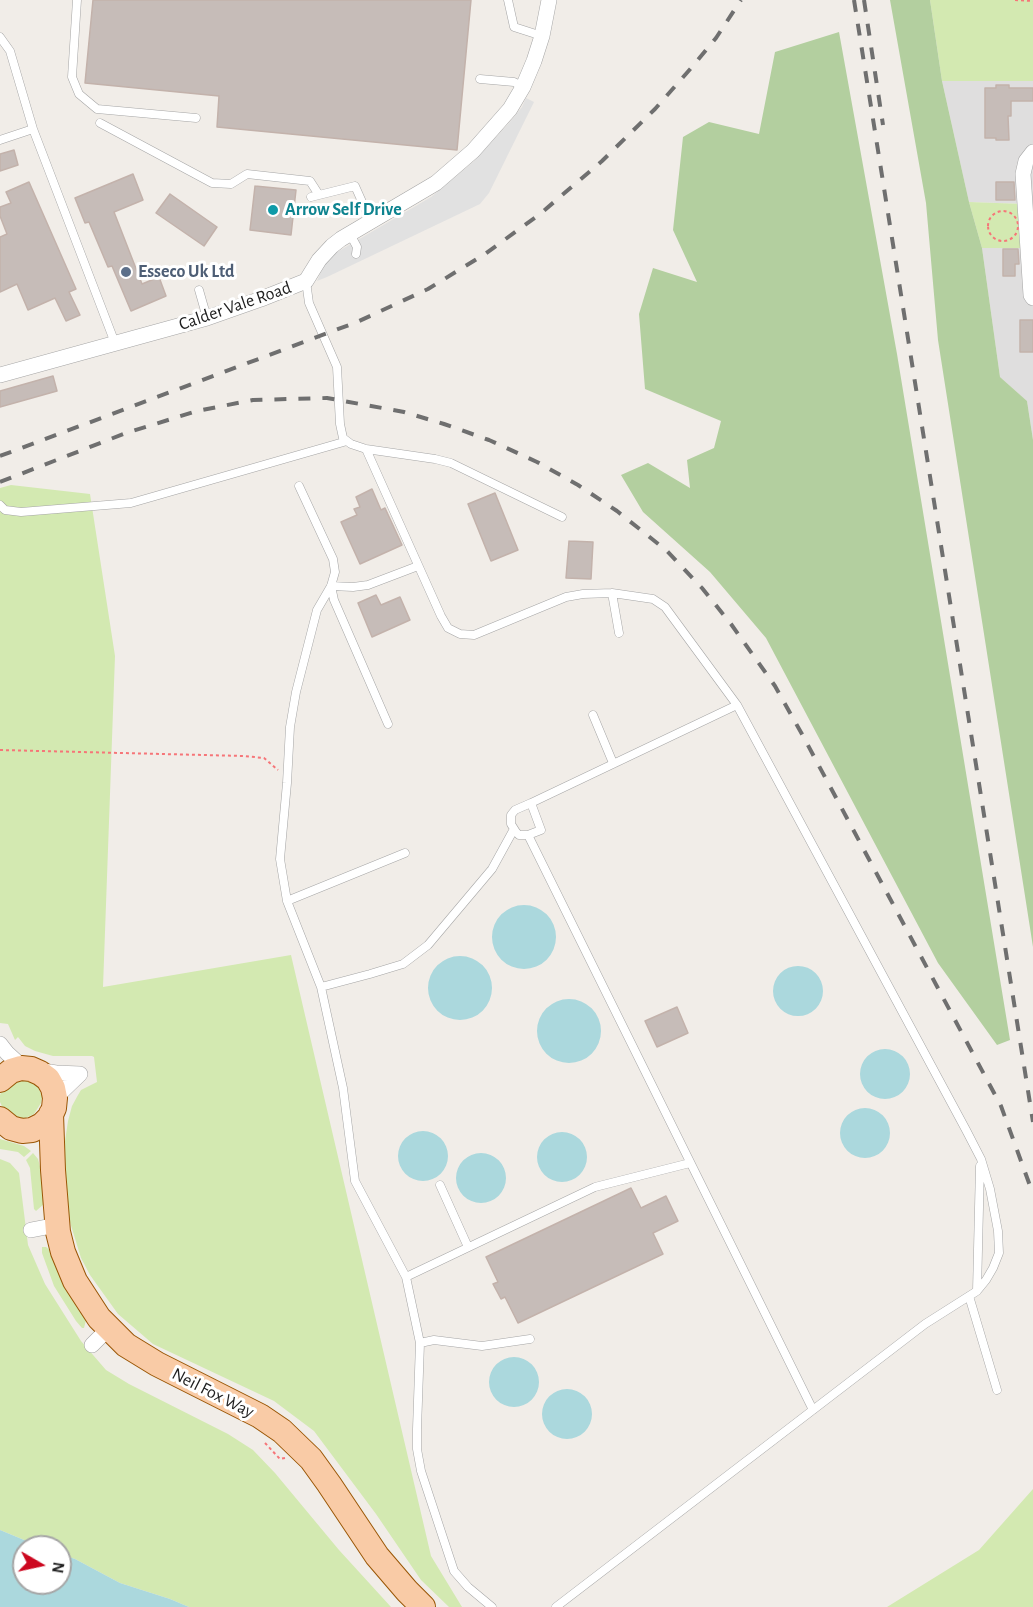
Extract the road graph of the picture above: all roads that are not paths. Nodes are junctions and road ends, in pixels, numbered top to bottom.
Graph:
1 (77, 0) edge
2 (508, 0) edge
3 (549, 0) edge
4 (542, 36) junction
5 (0, 37) edge
6 (480, 79) dead end
7 (523, 87) junction
8 (196, 118) dead end
9 (100, 123) dead end
10 (33, 129) junction
11 (0, 140) edge
12 (1033, 152) edge
13 (372, 222) junction
14 (350, 234) junction
15 (356, 254) dead end
16 (306, 281) junction
17 (199, 290) dead end
18 (1033, 298) edge
19 (207, 318) junction
20 (115, 343) junction
21 (0, 375) edge
22 (347, 441) junction
23 (366, 449) junction
24 (299, 486) dead end
25 (0, 505) edge
26 (562, 517) dead end
27 (418, 566) junction
28 (332, 586) junction
29 (612, 593) junction
30 (619, 633) dead end
31 (736, 705) junction
32 (593, 715) dead end
33 (388, 724) dead end
34 (613, 763) junction
35 (531, 803) junction
36 (514, 830) junction
37 (528, 836) junction
38 (405, 853) dead end
39 (287, 901) junction
40 (321, 987) junction
41 (0, 1044) edge
42 (31, 1069) junction
43 (0, 1080) edge
44 (53, 1106) junction
45 (10, 1126) edge
46 (53, 1159) junction
47 (981, 1159) junction
48 (690, 1163) junction
49 (440, 1185) dead end
50 (57, 1225) junction
51 (31, 1230) dead end
52 (468, 1247) junction
53 (406, 1277) junction
54 (977, 1291) junction
55 (969, 1296) junction
56 (530, 1340) dead end
57 (420, 1343) junction
58 (997, 1390) dead end
59 (813, 1410) junction
60 (423, 1607) edge
61 (492, 1607) edge
62 (556, 1607) edge

1 - 8 lane
2 - 4 lane
3 - 4 street, Calder Vale Road
4 - 7 street, Calder Vale Road
5 - 10 lane
6 - 7 lane
7 - 13 street, Calder Vale Road
9 - 13 lane
10 - 11 lane
10 - 20 lane
12 - 18 street
13 - 14 street, Calder Vale Road
14 - 15 lane
14 - 16 street, Calder Vale Road
16 - 19 street, Calder Vale Road
16 - 22 lane
17 - 19 lane
19 - 20 street, Calder Vale Road
20 - 21 street, Calder Vale Road
22 - 23 lane
22 - 25 lane
23 - 26 lane
23 - 27 lane
24 - 28 lane
27 - 28 lane
27 - 29 lane
28 - 33 lane
28 - 39 lane
29 - 30 lane
29 - 31 lane
31 - 34 lane
31 - 47 lane
32 - 34 lane
34 - 35 lane
35 - 36 lane
35 - 37 lane
36 - 37 lane
36 - 40 lane
37 - 48 lane
38 - 39 lane
39 - 40 lane
40 - 53 lane
41 - 42 street
42 - 43 main road
42 - 44 main road, Neil Fox Way
42 - 44 street
44 - 45 main road
44 - 46 main road, Neil Fox Way
45 - 46 main road
46 - 50 main road, Neil Fox Way
47 - 54 lane
47 - 54 lane
48 - 52 lane
48 - 59 lane
49 - 52 lane
50 - 51 street
50 - 60 main road, Neil Fox Way
52 - 53 lane
53 - 57 lane
54 - 55 lane
55 - 58 lane
55 - 59 lane
56 - 57 lane
57 - 61 lane
59 - 62 lane

